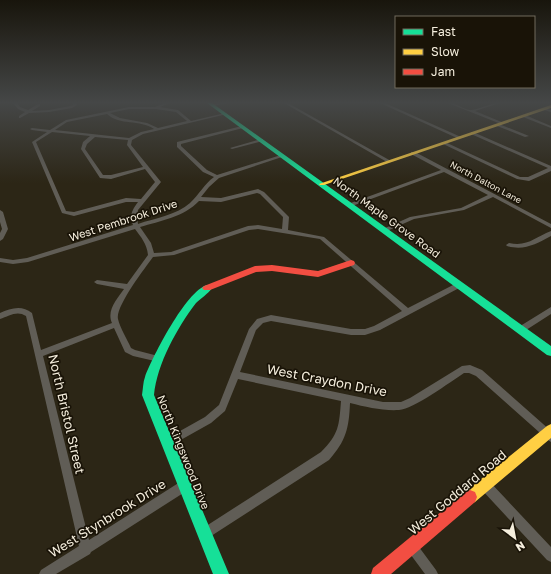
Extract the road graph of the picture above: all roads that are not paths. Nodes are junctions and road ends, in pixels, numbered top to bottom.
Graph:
1 (39, 130) edge
2 (158, 130) edge
3 (231, 130) edge
4 (246, 130) edge
5 (334, 130) edge
6 (441, 130) edge
7 (482, 130) edge
8 (513, 130) edge
9 (50, 131) junction
10 (472, 133) junction
11 (94, 135) junction
12 (527, 136) dead end
13 (459, 138) junction
14 (130, 139) junction
15 (261, 140) junction
16 (443, 143) junction
17 (232, 148) dead end
18 (413, 153) junction
19 (283, 156) junction
20 (389, 161) junction
21 (147, 167) junction
22 (551, 168) edge
23 (444, 170) junction
24 (217, 177) junction
25 (322, 184) junction
26 (493, 195) junction
27 (199, 199) junction
28 (142, 201) junction
29 (350, 205) junction
30 (0, 212) edge
31 (136, 226) junction
32 (551, 226) edge
33 (385, 230) junction
34 (284, 231) junction
35 (551, 233) edge
36 (0, 239) edge
37 (509, 245) dead end
38 (151, 255) junction
39 (2, 262) edge
40 (351, 263) junction
41 (97, 282) dead end
42 (459, 285) junction
43 (129, 287) junction
44 (551, 310) edge
45 (408, 312) junction
46 (0, 316) edge
47 (116, 324) junction
48 (520, 330) junction
49 (551, 352) edge
50 (39, 354) junction
51 (159, 359) junction
52 (236, 375) junction
53 (346, 398) junction
54 (550, 434) edge
55 (167, 442) junction
56 (485, 485) junction
57 (184, 486) junction
58 (204, 534) junction
59 (412, 547) junction
60 (86, 550) junction
61 (551, 556) edge
62 (45, 574) edge
63 (221, 574) edge
64 (379, 574) edge
65 (432, 574) edge

1 - 9 street
2 - 14 street
3 - 24 street
4 - 15 street, North Maple Grove Road
5 - 20 street
6 - 13 street
7 - 10 street
8 - 12 street
9 - 11 street
9 - 28 street
10 - 13 street
10 - 22 street
11 - 14 street
11 - 21 street
13 - 16 street
14 - 21 street
15 - 17 street
15 - 19 street, North Maple Grove Road
16 - 18 street
16 - 22 street
18 - 20 street
18 - 23 street, North Dalton Lane
19 - 24 street
19 - 25 street, North Maple Grove Road
20 - 25 street
21 - 28 street
23 - 26 street, North Dalton Lane
23 - 29 street
24 - 27 street, West Pembrook Drive
25 - 29 street, North Maple Grove Road
26 - 32 street, North Dalton Lane
26 - 33 street
27 - 31 street, West Pembrook Drive
27 - 34 street
28 - 31 street
29 - 33 street, North Maple Grove Road
30 - 36 street
31 - 38 street
31 - 39 street, West Pembrook Drive
33 - 42 street, North Maple Grove Road
34 - 38 street
34 - 40 street
35 - 37 street
38 - 43 street
40 - 45 street
40 - 51 street, North Kingswood Drive
41 - 43 street
42 - 45 street
42 - 48 street, North Maple Grove Road
43 - 47 street
44 - 48 street
45 - 52 street
46 - 50 street, North Bristol Street
47 - 50 street
47 - 51 street
48 - 49 street, North Maple Grove Road
50 - 60 street, North Bristol Street
51 - 55 street, North Kingswood Drive
52 - 53 street, West Craydon Drive
52 - 55 street
53 - 54 street, West Craydon Drive
53 - 58 street
54 - 56 street, West Goddard Road
55 - 57 street, North Kingswood Drive
56 - 59 street, West Goddard Road
56 - 61 street
57 - 58 street, North Kingswood Drive
57 - 60 street, West Stynbrook Drive
58 - 63 street, North Kingswood Drive
59 - 64 street, West Goddard Road
59 - 65 street
60 - 62 street, West Stynbrook Drive

